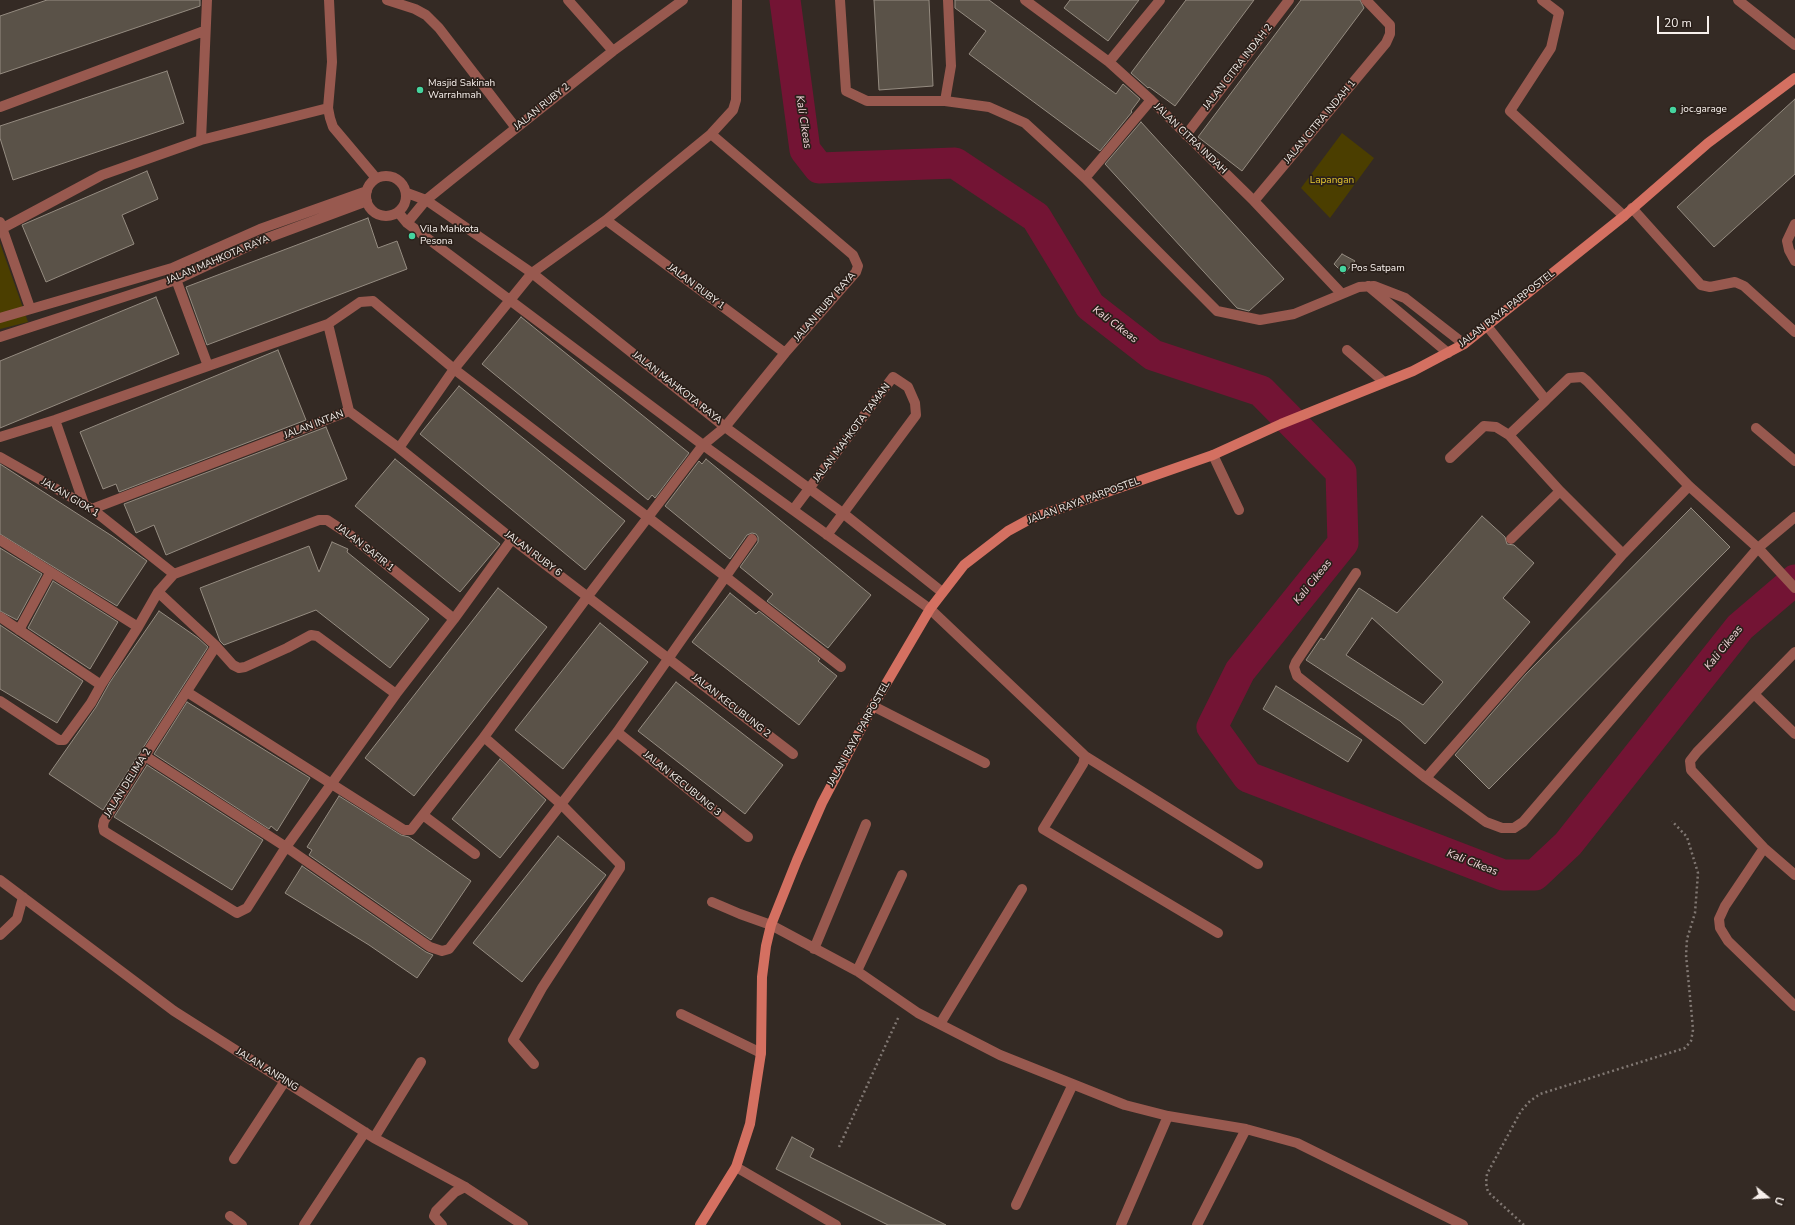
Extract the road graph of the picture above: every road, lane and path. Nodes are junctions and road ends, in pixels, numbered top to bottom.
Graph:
1 (207, 0) edge
2 (329, 0) edge
3 (386, 0) edge
4 (568, 0) edge
5 (683, 0) edge
6 (737, 0) edge
7 (840, 0) edge
8 (948, 0) edge
9 (1025, 0) edge
10 (1160, 0) edge
11 (1289, 0) edge
12 (1366, 0) edge
13 (1542, 0) edge
14 (1738, 0) edge
15 (1040, 4) edge
16 (204, 31) junction
17 (1795, 45) edge
18 (613, 51) junction
19 (1109, 62) junction
20 (1795, 78) edge
21 (1151, 100) junction
22 (945, 101) junction
23 (0, 107) edge
24 (328, 108) junction
25 (516, 128) junction
26 (711, 134) junction
27 (1186, 134) junction
28 (201, 140) junction
29 (376, 178) junction
30 (1085, 178) junction
31 (407, 193) junction
32 (367, 196) junction
33 (426, 200) junction
34 (1254, 201) junction
35 (1632, 208) junction
36 (398, 212) junction
37 (1624, 216) junction
38 (606, 220) junction
39 (407, 223) junction
40 (1795, 224) edge
41 (1, 225) edge
42 (1795, 261) edge
43 (172, 268) junction
44 (532, 273) junction
45 (176, 280) junction
46 (1368, 286) junction
47 (1341, 293) junction
48 (510, 300) junction
49 (30, 308) junction
50 (0, 318) edge
51 (328, 324) junction
52 (1488, 326) junction
53 (1795, 332) edge
54 (0, 337) edge
55 (1464, 344) junction
56 (1346, 350) dead end
57 (785, 353) junction
58 (1448, 353) junction
59 (208, 366) junction
60 (454, 369) junction
61 (1384, 382) junction
62 (1546, 400) junction
63 (349, 411) junction
64 (55, 420) junction
65 (725, 426) junction
66 (1756, 428) dead end
67 (1509, 435) junction
68 (0, 437) edge
69 (703, 445) junction
70 (399, 448) junction
71 (1213, 455) junction
72 (0, 457) edge
73 (1450, 458) dead end
74 (1795, 461) edge
75 (1688, 486) junction
76 (810, 488) junction
77 (1560, 491) junction
78 (88, 506) junction
79 (793, 510) junction
80 (1239, 510) dead end
81 (844, 514) junction
82 (648, 517) junction
83 (1795, 517) edge
84 (827, 535) junction
85 (512, 539) junction
86 (752, 539) dead end
87 (1511, 539) dead end
88 (0, 540) edge
89 (1758, 548) junction
90 (1623, 554) junction
91 (50, 573) junction
92 (1356, 573) dead end
93 (174, 574) junction
94 (726, 577) junction
95 (1795, 588) edge
96 (158, 592) junction
97 (942, 592) junction
98 (588, 596) junction
99 (930, 609) junction
100 (0, 617) edge
101 (454, 620) junction
102 (138, 627) junction
103 (19, 630) junction
104 (216, 646) junction
105 (1795, 652) edge
106 (670, 658) junction
107 (841, 667) dead end
108 (101, 685) junction
109 (187, 692) junction
110 (396, 694) junction
111 (1754, 694) junction
112 (0, 701) edge
113 (873, 706) junction
114 (617, 732) junction
115 (1795, 734) edge
116 (484, 737) junction
117 (792, 754) dead end
118 (144, 756) junction
119 (1085, 756) junction
120 (985, 763) dead end
121 (1426, 778) junction
122 (332, 784) junction
123 (562, 805) junction
124 (423, 815) junction
125 (1672, 821) dead end
126 (866, 824) dead end
127 (748, 837) dead end
128 (286, 847) junction
129 (1764, 848) junction
130 (475, 854) dead end
131 (1258, 864) dead end
132 (1795, 875) edge
133 (902, 876) dead end
134 (0, 880) edge
135 (1022, 889) dead end
136 (22, 897) junction
137 (712, 902) dead end
138 (772, 925) junction
139 (1218, 933) dead end
140 (0, 935) edge
141 (814, 949) junction
142 (857, 971) junction
143 (904, 1005) junction
144 (1795, 1006) edge
145 (680, 1014) dead end
146 (940, 1024) junction
147 (761, 1053) junction
148 (421, 1062) dead end
149 (534, 1064) dead end
150 (285, 1081) junction
151 (1073, 1084) junction
152 (1168, 1116) junction
153 (1246, 1129) junction
154 (365, 1132) junction
155 (374, 1138) junction
156 (839, 1147) dead end
157 (234, 1159) dead end
158 (736, 1167) junction
159 (465, 1187) junction
160 (1016, 1205) dead end
161 (230, 1216) dead end
162 (242, 1225) edge
163 (304, 1225) edge
164 (442, 1225) edge
165 (523, 1225) edge
166 (700, 1225) edge
167 (836, 1225) edge
168 (1121, 1225) edge
169 (1197, 1225) edge
170 (1463, 1225) edge
171 (1524, 1225) edge

1 - 16 street
2 - 24 street
3 - 25 street
4 - 18 street
5 - 18 street, JALAN RUBY 2
6 - 26 street
7 - 22 street
8 - 22 street
9 - 15 street, JALAN CITRA INDAH
10 - 19 street
11 - 27 street, JALAN CITRA INDAH 2
12 - 34 street, JALAN CITRA INDAH 1
13 - 37 street
14 - 17 street
15 - 19 street, JALAN CITRA INDAH
16 - 23 street
16 - 28 street
18 - 25 street, JALAN RUBY 2
19 - 21 street, JALAN CITRA INDAH
20 - 35 main road, JALAN RAYA PARPOSTEL
21 - 27 street, JALAN CITRA INDAH
21 - 30 street
22 - 30 street
24 - 28 street
24 - 29 street
25 - 33 street, JALAN RUBY 2
26 - 38 street
26 - 57 street, JALAN RUBY RAYA
27 - 34 street, JALAN CITRA INDAH
28 - 41 street
29 - 31 street
29 - 32 street
30 - 47 street
31 - 33 street, JALAN MAHKOTA RAYA
31 - 36 street
32 - 36 street
32 - 43 street, JALAN MAHKOTA RAYA
32 - 45 street, JALAN MAHKOTA RAYA
33 - 39 street, JALAN RUBY 2
33 - 44 street, JALAN MAHKOTA RAYA
34 - 47 street, JALAN CITRA INDAH
35 - 37 main road, JALAN RAYA PARPOSTEL
35 - 53 street
36 - 39 street
37 - 52 main road, JALAN RAYA PARPOSTEL
38 - 44 street
38 - 57 street, JALAN RUBY 1
39 - 48 street
40 - 42 street
41 - 49 street
43 - 45 street
43 - 49 street, JALAN MAHKOTA RAYA
44 - 48 street
44 - 65 street, JALAN MAHKOTA RAYA
45 - 54 street, JALAN MAHKOTA RAYA
45 - 59 street
46 - 47 street
46 - 55 street
46 - 58 street
48 - 60 street
48 - 69 street
49 - 50 street, JALAN MAHKOTA RAYA
51 - 59 street
51 - 60 street
51 - 63 street
52 - 55 main road, JALAN RAYA PARPOSTEL
52 - 62 street
55 - 58 main road, JALAN RAYA PARPOSTEL
56 - 61 street
57 - 65 street, JALAN RUBY RAYA
58 - 61 main road, JALAN RAYA PARPOSTEL
59 - 64 street
60 - 70 street
60 - 82 street
61 - 71 main road, JALAN RAYA PARPOSTEL
62 - 67 street
62 - 75 street
63 - 70 street, JALAN INTAN
63 - 78 street, JALAN INTAN
64 - 68 street
64 - 78 street
65 - 69 street, JALAN RUBY RAYA
65 - 76 street, JALAN MAHKOTA RAYA
66 - 74 street
67 - 73 street
67 - 77 street
69 - 79 street
69 - 82 street, JALAN RUBY RAYA
70 - 85 street, JALAN RUBY 6
71 - 80 street
71 - 97 main road, JALAN RAYA PARPOSTEL
72 - 78 street, JALAN GIOK 1
75 - 89 street
75 - 90 street
76 - 79 street, JALAN MAHKOTA TAMAN
76 - 81 street, JALAN MAHKOTA RAYA
76 - 81 street, JALAN MAHKOTA TAMAN
77 - 87 street
77 - 90 street
78 - 93 street, JALAN GIOK 1
79 - 84 street
81 - 84 street, JALAN MAHKOTA TAMAN
81 - 97 street, JALAN MAHKOTA RAYA
82 - 94 street
82 - 98 street, JALAN RUBY RAYA
83 - 89 street
84 - 99 street
85 - 98 street, JALAN RUBY 6
85 - 101 street
86 - 94 street
88 - 91 street
89 - 95 street
89 - 121 street
90 - 121 street
91 - 102 street
91 - 103 street
92 - 121 street
93 - 96 street
93 - 101 street, JALAN SAFIR 1
94 - 106 street
94 - 107 street
96 - 102 street
96 - 104 street
97 - 99 main road, JALAN RAYA PARPOSTEL
98 - 106 street, JALAN RUBY 6
98 - 116 street, JALAN RUBY RAYA
99 - 113 main road, JALAN RAYA PARPOSTEL
99 - 119 street
100 - 103 street
101 - 110 street
102 - 108 street
103 - 108 street
104 - 109 street, JALAN DELIMA 2
104 - 110 street
105 - 111 street
106 - 114 street
106 - 117 street, JALAN KECUBUNG 2
108 - 112 street
109 - 118 street, JALAN DELIMA 2
109 - 122 street
110 - 122 street
111 - 115 street
111 - 129 street
113 - 120 street
113 - 138 main road, JALAN RAYA PARPOSTEL
114 - 123 street
114 - 127 street, JALAN KECUBUNG 3
116 - 123 street
116 - 124 street, JALAN RUBY RAYA
118 - 128 street
118 - 128 street, JALAN DELIMA 2
119 - 131 street
119 - 139 street
122 - 124 street, JALAN RUBY RAYA
122 - 128 street
123 - 128 street
123 - 149 street
124 - 130 street
125 - 171 path
126 - 141 street
129 - 132 street
129 - 144 street
133 - 142 street
134 - 136 street, JALAN ANPING
135 - 146 street
136 - 140 street
136 - 150 street, JALAN ANPING
137 - 138 street
138 - 141 street
138 - 147 main road, JALAN RAYA PARPOSTEL
141 - 142 street
142 - 143 street
143 - 146 street
143 - 156 path
145 - 147 street
146 - 151 street
147 - 158 main road, JALAN RAYA PARPOSTEL
148 - 155 street
150 - 154 street, JALAN ANPING
150 - 157 street
151 - 152 street
151 - 160 street
152 - 153 street
152 - 168 street
153 - 169 street
153 - 170 street
154 - 155 street, JALAN ANPING
154 - 163 street
155 - 159 street, JALAN ANPING
158 - 166 main road, JALAN RAYA PARPOSTEL
158 - 167 street
159 - 164 street
159 - 165 street, JALAN ANPING
161 - 162 street

